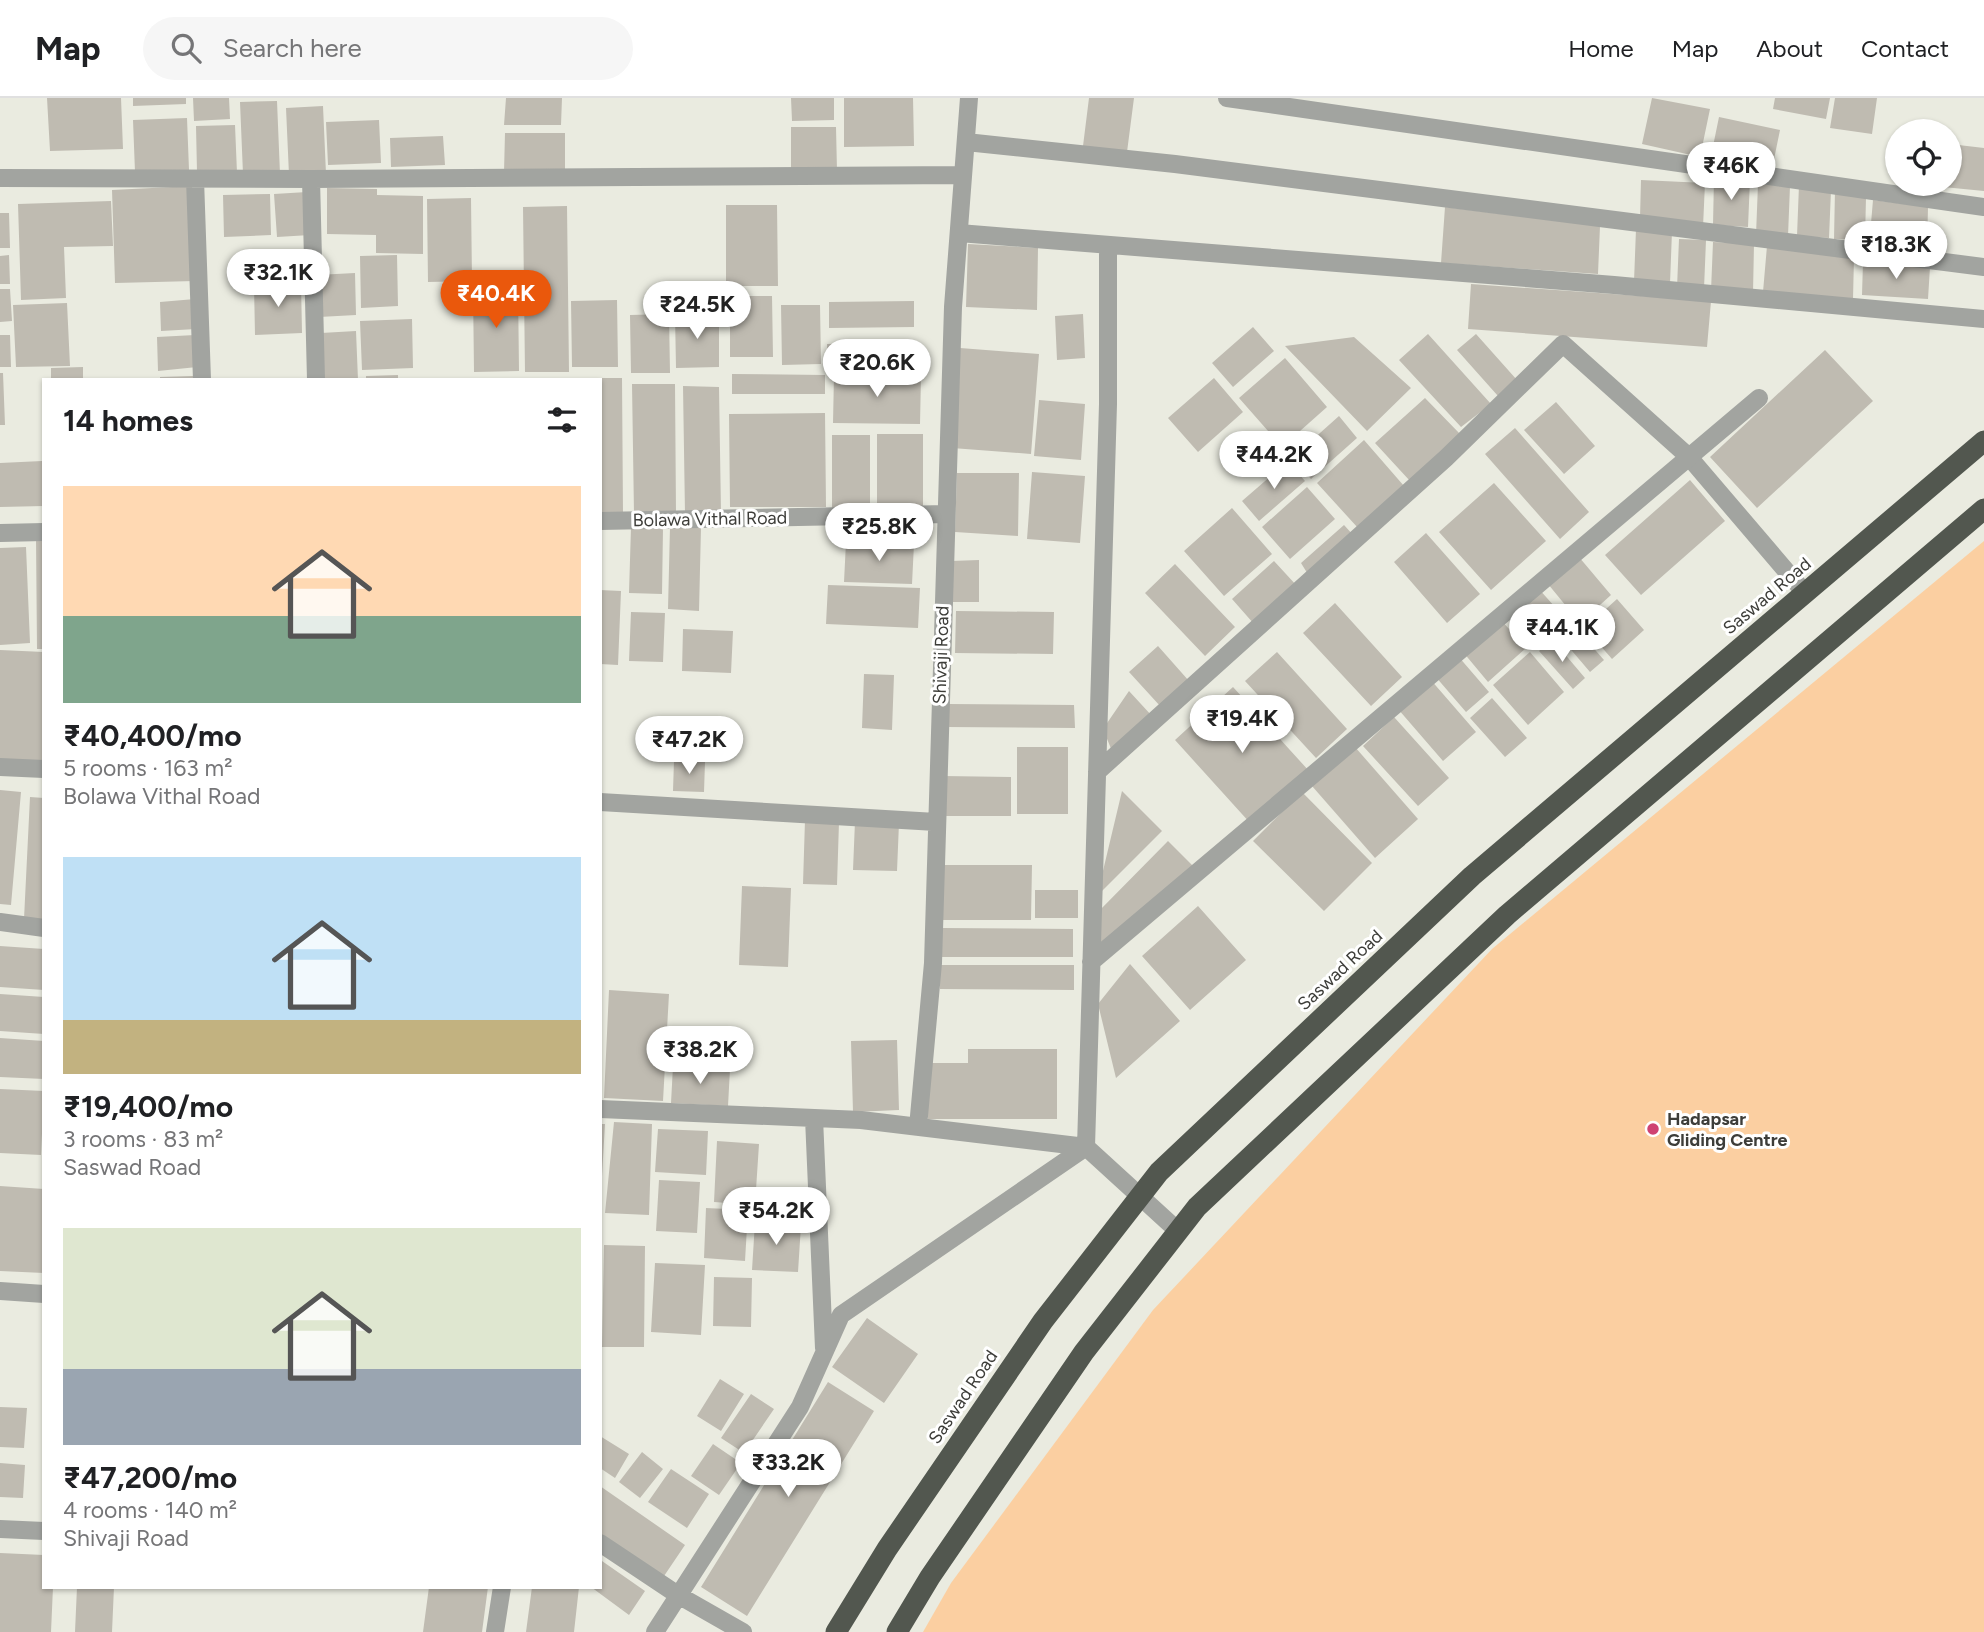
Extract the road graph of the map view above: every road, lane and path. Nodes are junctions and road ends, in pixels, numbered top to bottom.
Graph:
1 (969, 98) edge
2 (1227, 98) edge
3 (966, 142) junction
4 (963, 175) junction
5 (0, 178) edge
6 (195, 179) junction
7 (311, 179) junction
8 (1984, 207) edge
9 (959, 233) junction
10 (1108, 246) junction
11 (1984, 267) edge
12 (1984, 319) edge
13 (202, 378) edge
14 (316, 378) edge
15 (1759, 398) dead end
16 (1984, 441) edge
17 (1689, 457) junction
18 (1984, 509) edge
19 (946, 514) junction
20 (602, 521) edge
21 (42, 532) edge
22 (0, 533) edge
23 (1805, 593) junction
24 (0, 767) edge
25 (42, 769) edge
26 (1097, 772) junction
27 (602, 802) edge
28 (936, 822) junction
29 (0, 922) edge
30 (42, 928) edge
31 (1091, 962) junction
32 (602, 1109) edge
33 (814, 1118) junction
34 (918, 1127) junction
35 (1086, 1147) junction
36 (1140, 1197) junction
37 (1178, 1231) junction
38 (0, 1291) edge
39 (42, 1294) edge
40 (824, 1352) junction
41 (0, 1529) edge
42 (42, 1531) edge
43 (602, 1544) edge
44 (502, 1589) edge
45 (678, 1595) junction
46 (495, 1632) edge
47 (655, 1632) edge
48 (743, 1632) edge
49 (836, 1632) edge
50 (897, 1632) edge

1 - 3 street, Shivaji Road
2 - 8 street
3 - 4 street, Shivaji Road
3 - 11 street
4 - 7 street
4 - 9 street, Shivaji Road
5 - 6 street
6 - 7 street
6 - 13 street
7 - 14 street
9 - 10 street
9 - 19 street, Shivaji Road
10 - 12 street
10 - 26 street
15 - 17 street
16 - 23 highway, Saswad Road
17 - 23 street
17 - 26 street
17 - 31 street
18 - 37 highway
19 - 20 street, Bolawa Vithal Road
19 - 28 street, Shivaji Road
21 - 22 street
23 - 36 highway, Saswad Road
24 - 25 street
26 - 31 street
27 - 28 street
28 - 34 street, Shivaji Road
29 - 30 street
31 - 35 street
32 - 33 street
33 - 34 street
33 - 40 street
34 - 35 street
35 - 36 street
35 - 40 street
36 - 37 street
36 - 49 highway, Saswad Road
37 - 50 highway
38 - 39 street
40 - 45 street
41 - 42 street
43 - 45 street
44 - 46 street
45 - 47 street
45 - 48 street

